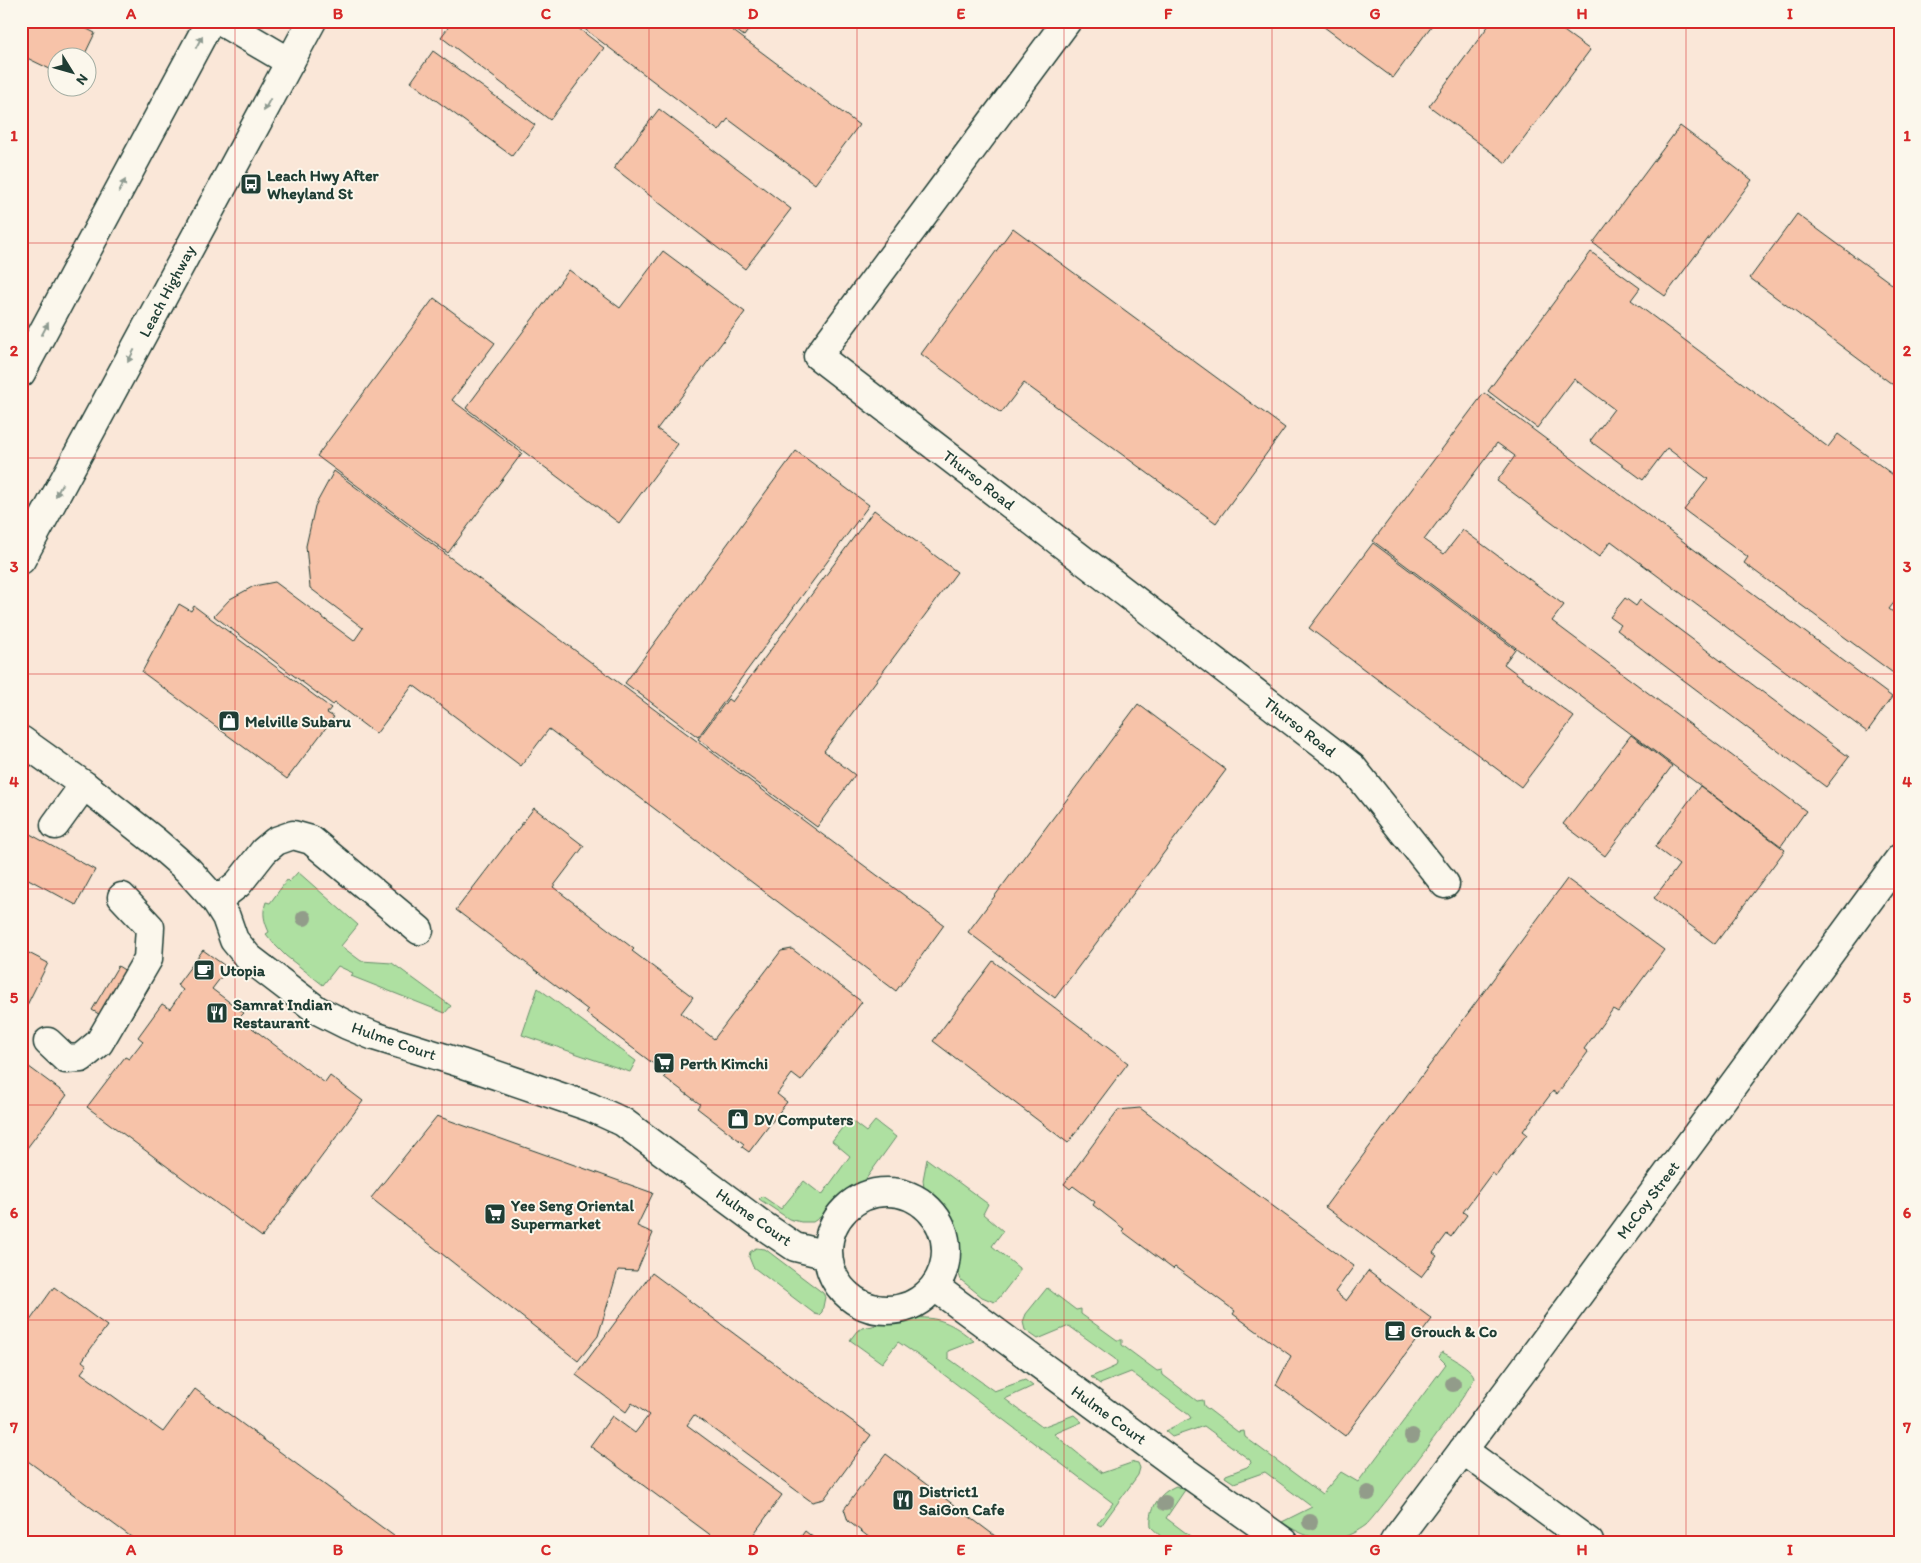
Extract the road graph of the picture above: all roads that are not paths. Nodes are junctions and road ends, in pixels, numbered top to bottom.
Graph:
1 (210, 21) edge
2 (220, 21) edge
3 (312, 21) edge
4 (1068, 21) edge
5 (290, 62) junction
6 (21, 373) edge
7 (21, 560) edge
8 (21, 740) edge
9 (84, 785) junction
10 (55, 825) dead end
11 (1900, 858) edge
12 (1446, 884) dead end
13 (122, 897) dead end
14 (216, 901) junction
15 (418, 930) dead end
16 (48, 1042) dead end
17 (828, 1255) junction
18 (935, 1287) junction
19 (1463, 1450) junction
20 (1284, 1542) edge
21 (1394, 1542) edge
22 (1589, 1542) edge

6 -> 1 main road
2 - 5 main road
3 - 5 main road, Leach Highway
4 - 12 main road, Thurso Road
5 -> 7 main road, Leach Highway
8 - 9 main road, Hulme Court
9 - 10 main road
9 - 14 main road, Hulme Court
11 - 19 main road, McCoy Street
13 - 16 main road
14 - 15 main road
14 - 17 main road, Hulme Court
17 - 18 main road
17 - 18 main road
18 - 20 main road, Hulme Court
19 - 21 main road, McCoy Street
19 - 22 main road

